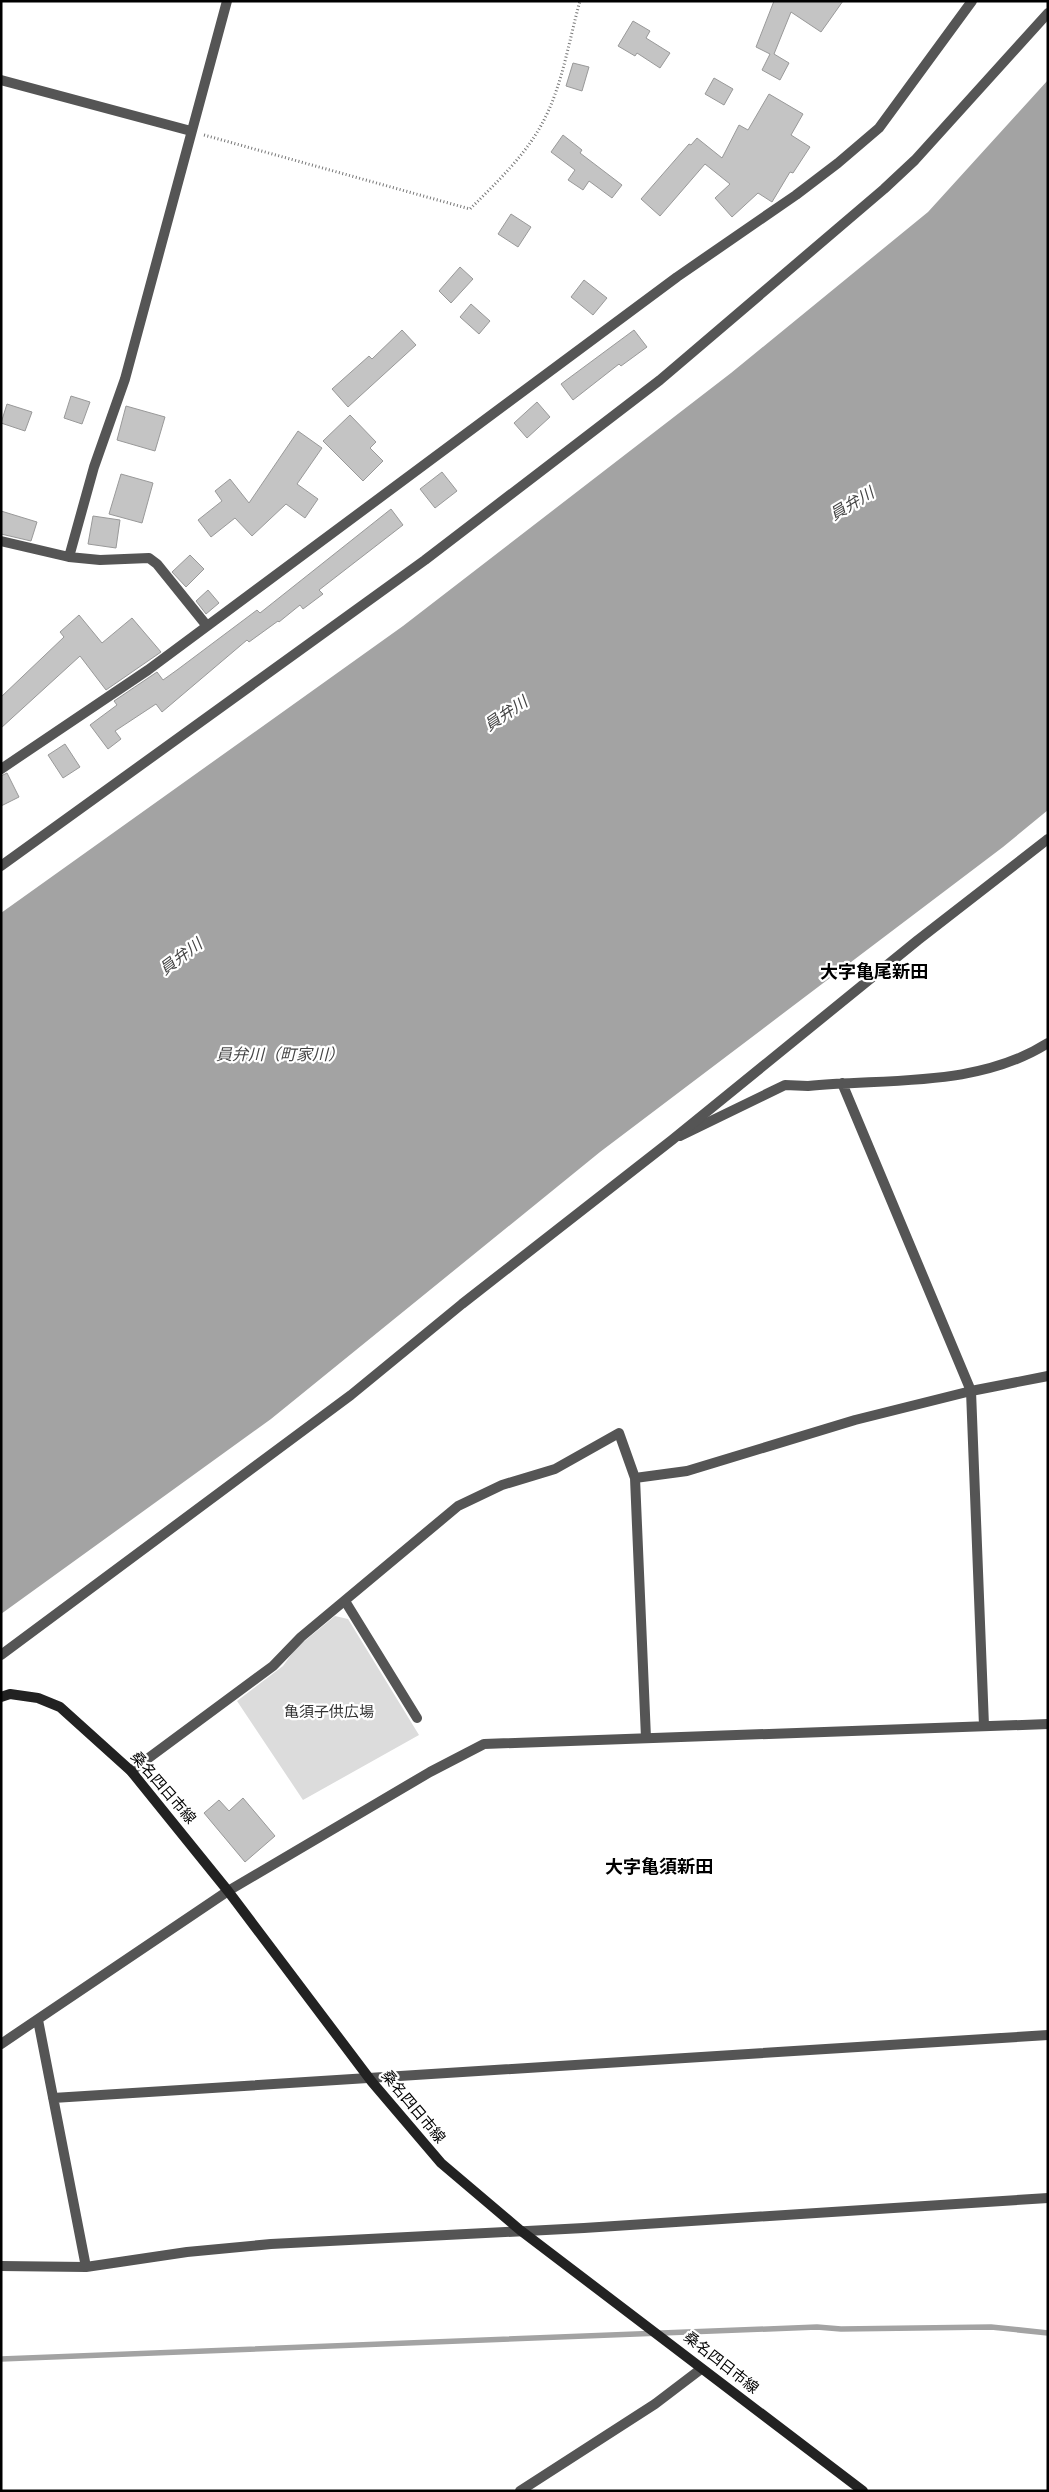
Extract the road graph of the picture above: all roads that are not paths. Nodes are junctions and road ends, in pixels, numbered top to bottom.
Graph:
1 (227, 1) edge
2 (972, 1) edge
3 (1048, 13) edge
4 (1, 80) edge
5 (192, 131) junction
6 (1, 541) edge
7 (69, 557) junction
8 (206, 626) junction
9 (1, 770) edge
10 (1048, 840) edge
11 (1, 866) edge
12 (1048, 1043) edge
13 (842, 1083) junction
14 (672, 1140) junction
15 (1048, 1376) edge
16 (971, 1391) junction
17 (635, 1478) junction
18 (345, 1601) junction
19 (1, 1655) edge
20 (1, 1697) edge
21 (417, 1718) dead end
22 (1048, 1724) edge
23 (984, 1726) junction
24 (646, 1738) junction
25 (131, 1771) junction
26 (228, 1891) junction
27 (38, 2020) junction
28 (1048, 2035) edge
29 (1, 2044) edge
30 (370, 2078) junction
31 (53, 2098) junction
32 (1048, 2198) edge
33 (520, 2230) junction
34 (1, 2266) edge
35 (86, 2267) junction
36 (702, 2369) junction
37 (520, 2491) edge
38 (863, 2491) edge

1 - 5 street
2 - 8 street
3 - 11 street
4 - 5 street
5 - 7 street
6 - 7 street
7 - 8 street
8 - 9 street
10 - 14 street
12 - 13 street
13 - 14 street
13 - 16 street
14 - 19 street
15 - 16 street
16 - 17 street
16 - 23 street
17 - 18 street
17 - 24 street
18 - 21 street
18 - 25 street
20 - 25 main road, 桑名四日市線
22 - 23 street
23 - 24 street
24 - 26 street
25 - 26 main road, 桑名四日市線
26 - 27 street
26 - 30 main road, 桑名四日市線
27 - 29 street
27 - 31 street
28 - 30 street
30 - 31 street
30 - 33 main road, 桑名四日市線
31 - 35 street
32 - 33 street
33 - 35 street
33 - 36 main road, 桑名四日市線
34 - 35 street
36 - 37 street
36 - 38 main road, 桑名四日市線

